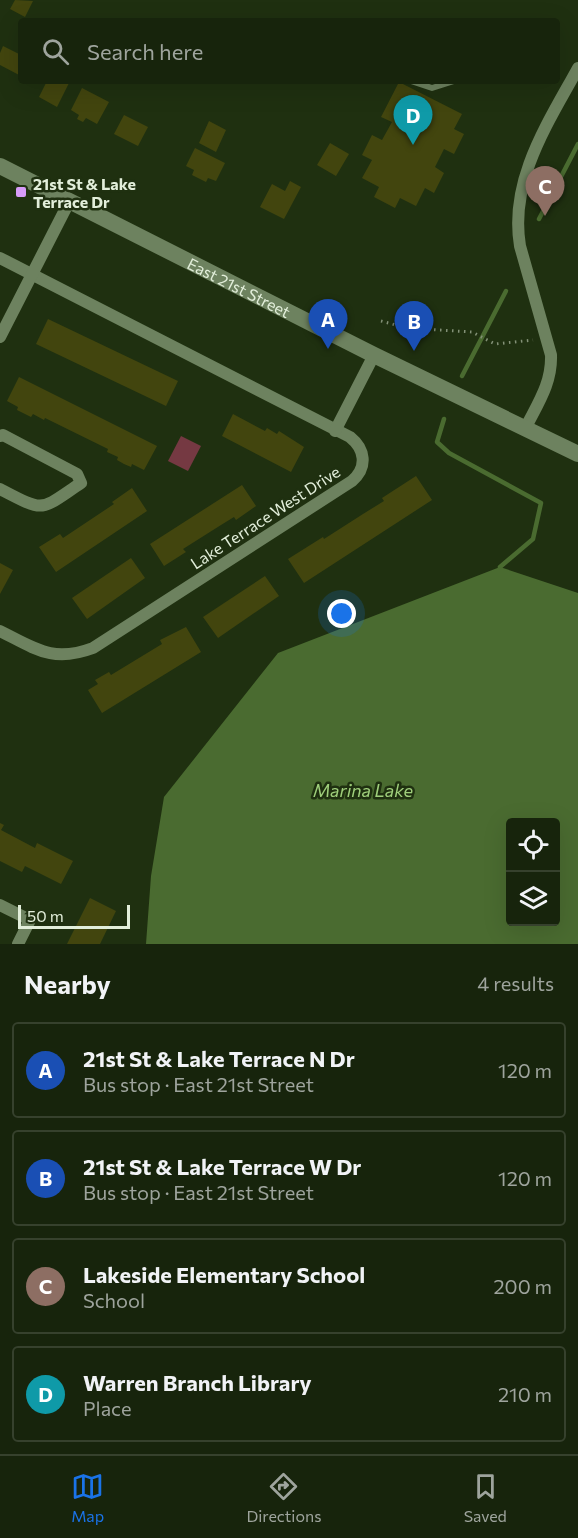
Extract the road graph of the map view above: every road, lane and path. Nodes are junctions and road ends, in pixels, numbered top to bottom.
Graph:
1 (578, 68) edge
2 (420, 84) edge
3 (445, 84) edge
4 (0, 166) edge
5 (69, 202) junction
6 (0, 258) edge
7 (32, 275) junction
8 (381, 321) dead end
9 (0, 337) edge
10 (546, 340) junction
11 (374, 355) junction
12 (526, 428) junction
13 (335, 430) junction
14 (0, 436) edge
15 (578, 454) edge
16 (0, 489) edge
17 (0, 631) edge
18 (0, 905) edge
19 (18, 944) edge

1 - 10 street
2 - 3 lane
4 - 5 main road, East 21st Street
5 - 7 street
5 - 11 main road, East 21st Street
6 - 7 street
7 - 9 street
7 - 13 street
8 - 10 path
10 - 12 street
11 - 12 main road, East 21st Street
11 - 13 street
12 - 15 main road, East 21st Street
13 - 17 street, Lake Terrace West Drive
14 - 16 street
18 - 19 street

